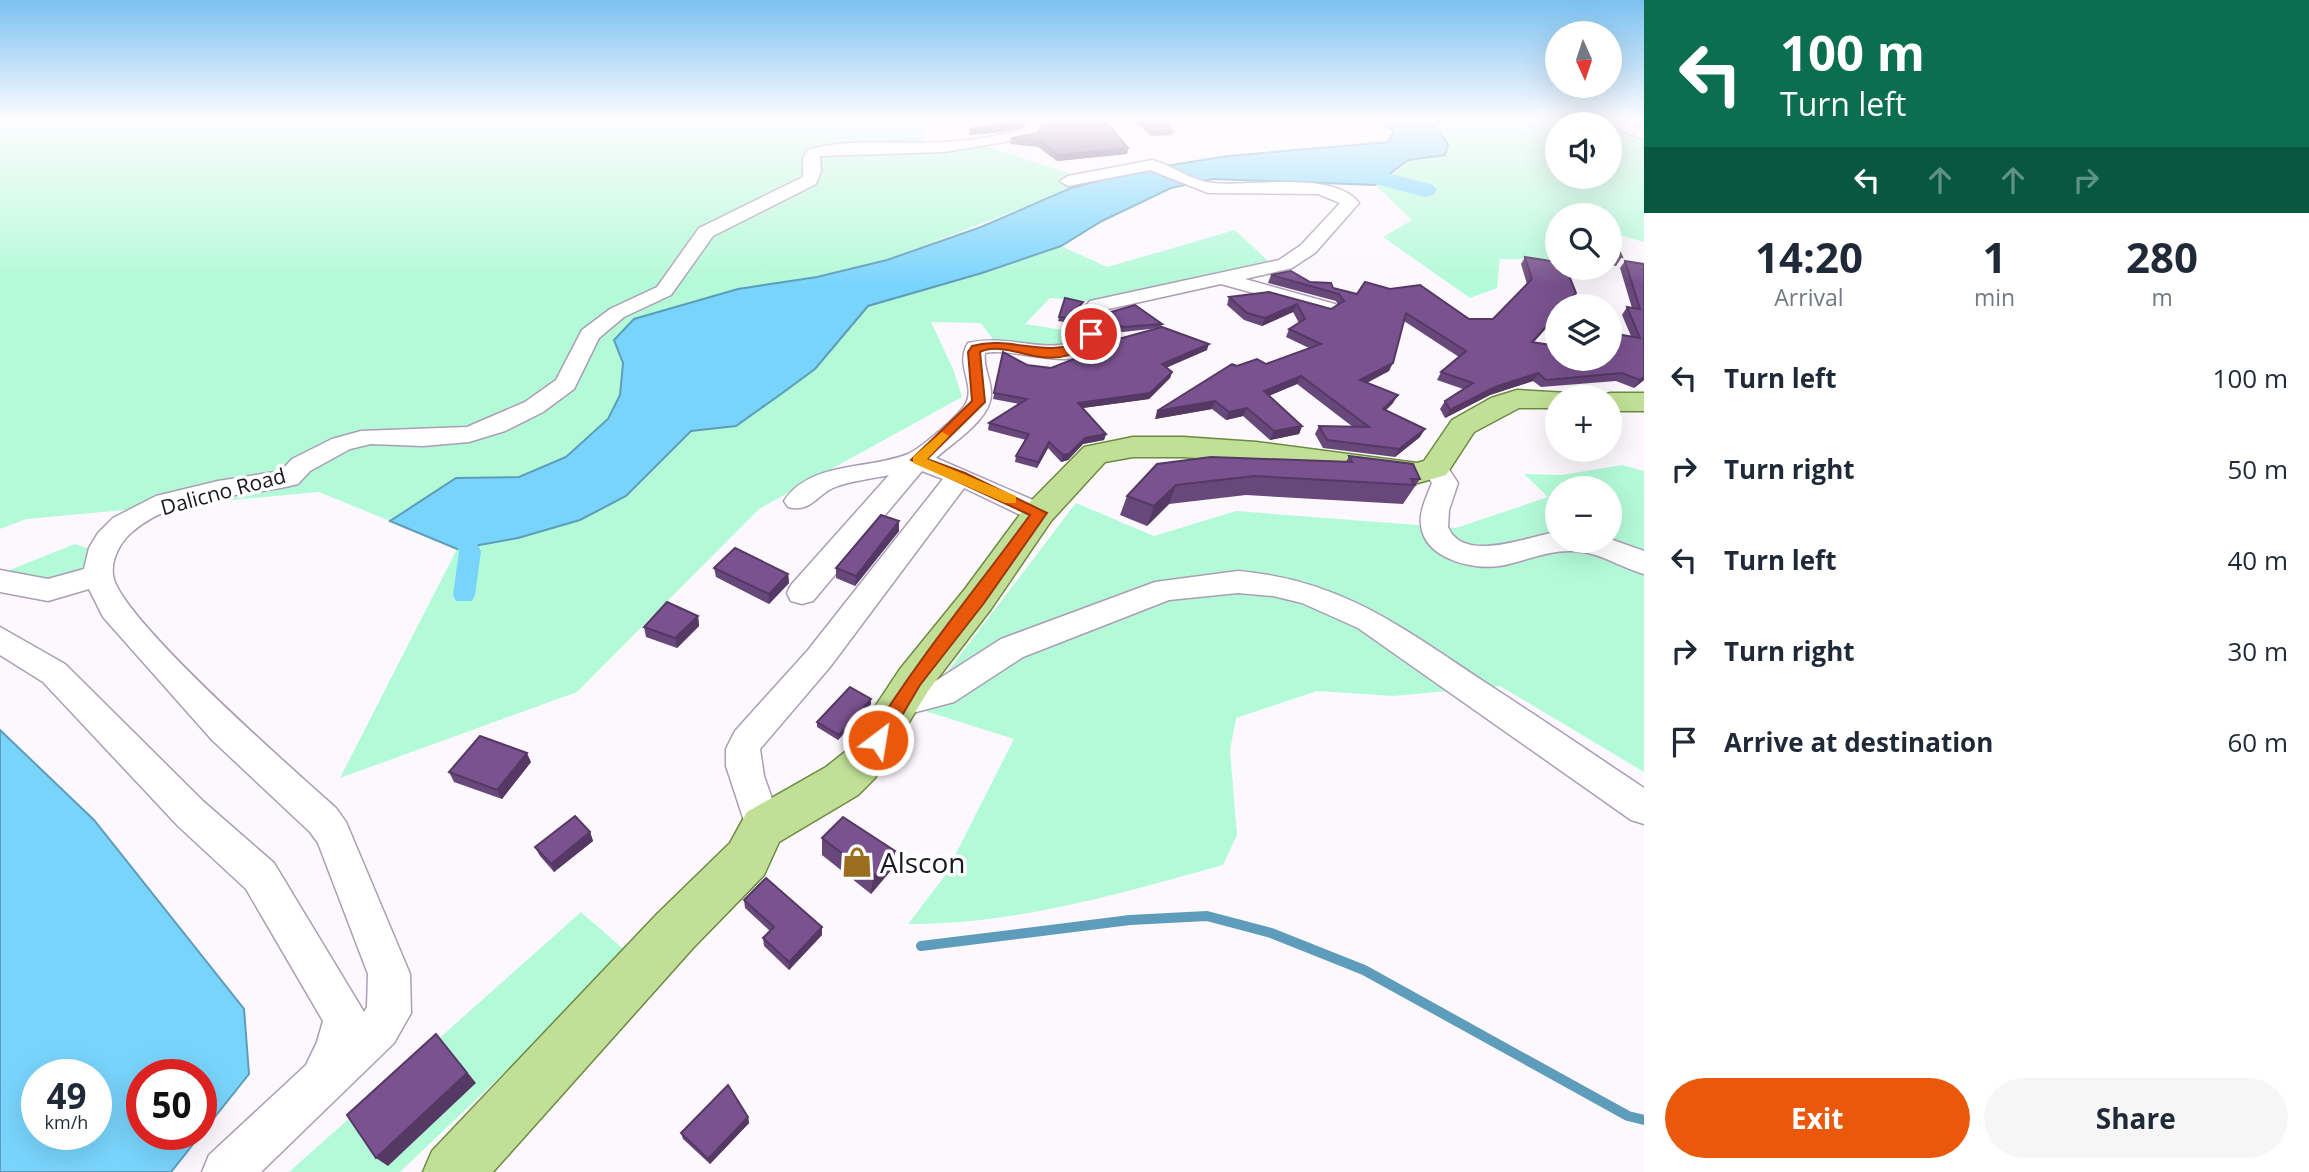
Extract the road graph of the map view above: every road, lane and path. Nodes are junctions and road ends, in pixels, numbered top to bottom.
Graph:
1 (811, 176) edge
2 (1095, 176) edge
3 (1177, 176) edge
4 (1068, 181) dead end
5 (1222, 278) junction
6 (1328, 308) edge
7 (1545, 399) edge
8 (1622, 402) edge
9 (1644, 402) edge
10 (918, 460) junction
11 (1435, 468) junction
12 (960, 476) junction
13 (798, 501) dead end
14 (1039, 513) junction
15 (1644, 564) edge
16 (98, 576) junction
17 (0, 581) edge
18 (802, 593) dead end
19 (0, 639) edge
20 (901, 702) junction
21 (1644, 808) edge
22 (763, 827) junction
23 (317, 1088) junction
24 (226, 1172) edge
25 (453, 1172) edge

1 - 16 street, Dalicno Road
2 - 4 street
3 - 5 street
5 - 6 street
5 - 10 street
7 - 11 main road
8 - 9 main road
10 - 12 street
10 - 13 street
10 - 18 street
11 - 14 main road
11 - 15 street
12 - 14 street
12 - 22 street
14 - 20 main road
16 - 17 street
16 - 23 street
19 - 23 street
20 - 21 street
20 - 22 main road
22 - 25 main road
23 - 24 street

